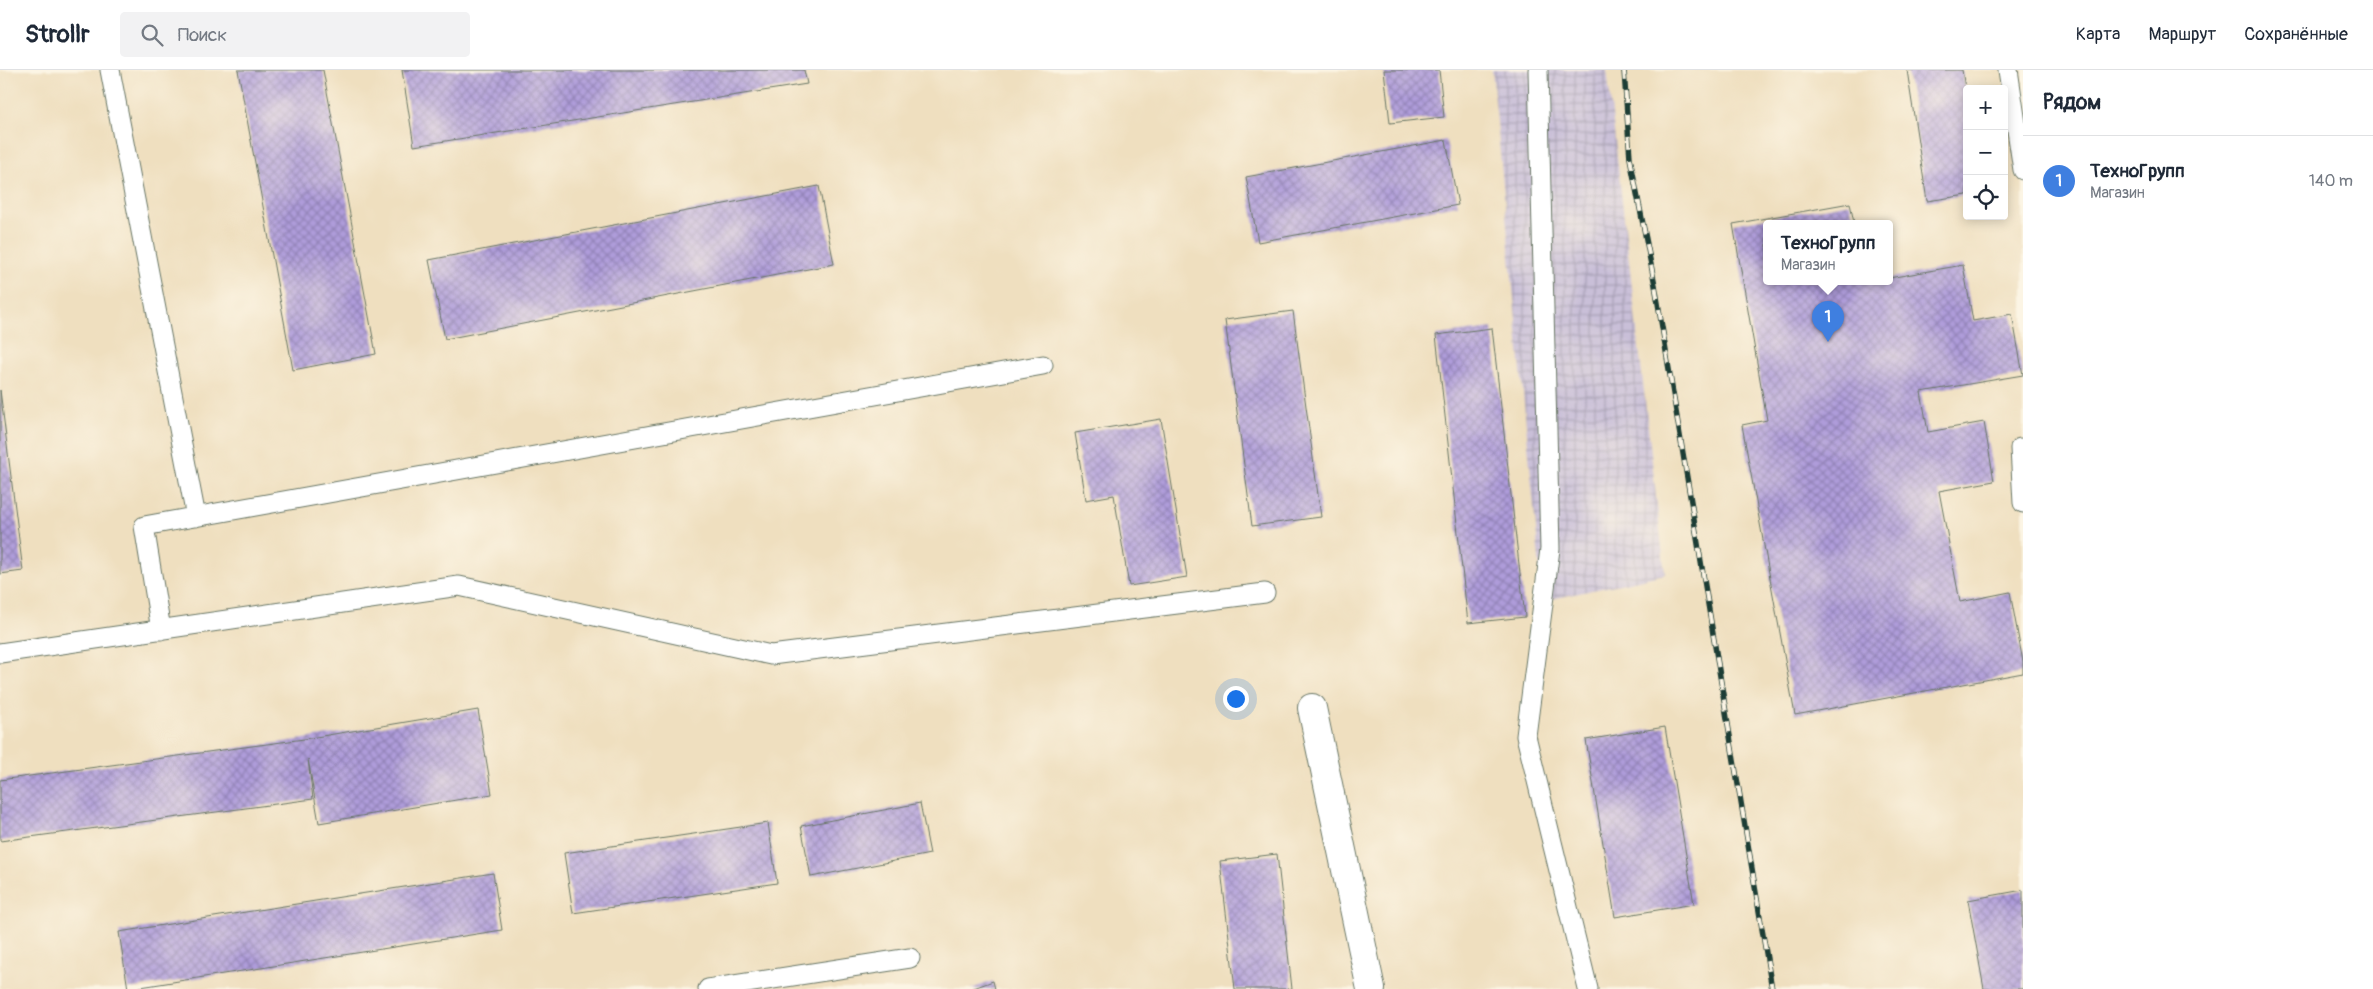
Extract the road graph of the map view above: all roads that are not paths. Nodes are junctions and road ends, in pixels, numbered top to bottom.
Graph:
1 (110, 70) edge
2 (1538, 70) edge
3 (2008, 70) edge
4 (2023, 170) edge
5 (1042, 365) dead end
6 (2020, 448) dead end
7 (2023, 503) edge
8 (196, 517) junction
9 (1266, 594) dead end
10 (161, 630) junction
11 (0, 653) edge
12 (1312, 708) dead end
13 (910, 958) dead end
14 (708, 989) edge
15 (1371, 989) edge
16 (1588, 989) edge

1 - 8 lane
2 - 16 lane
3 - 4 lane
5 - 8 lane
6 - 7 lane
8 - 10 lane
9 - 10 lane
10 - 11 lane
12 - 15 street
13 - 14 lane

